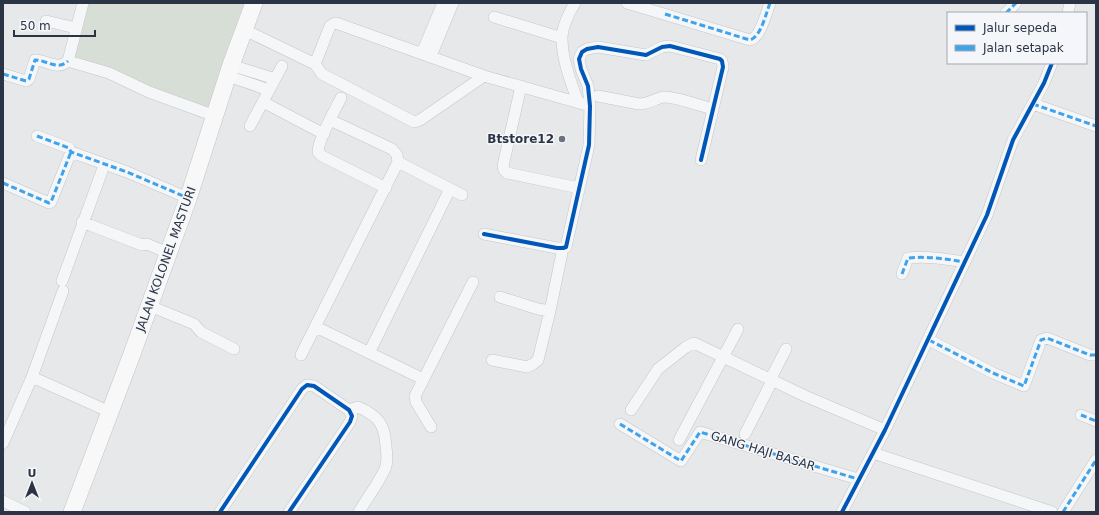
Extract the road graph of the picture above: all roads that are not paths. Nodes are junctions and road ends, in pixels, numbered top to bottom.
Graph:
1 (83, 3) edge
2 (254, 3) edge
3 (450, 3) edge
4 (575, 3) edge
5 (627, 3) edge
6 (770, 3) edge
7 (1016, 3) edge
8 (1007, 12) edge
9 (494, 17) dead end
10 (46, 21) dead end
11 (76, 28) junction
12 (244, 31) junction
13 (562, 38) junction
14 (427, 55) junction
15 (68, 61) junction
16 (315, 64) junction
17 (1052, 64) edge
18 (282, 66) dead end
19 (464, 69) junction
20 (230, 71) junction
21 (3, 74) edge
22 (484, 76) junction
23 (275, 79) junction
24 (471, 84) junction
25 (521, 86) junction
26 (269, 90) junction
27 (598, 96) dead end
28 (341, 98) dead end
29 (263, 102) junction
30 (578, 102) junction
31 (1033, 104) junction
32 (590, 106) junction
33 (713, 109) junction
34 (215, 116) junction
35 (330, 120) junction
36 (250, 126) dead end
37 (1096, 126) edge
38 (324, 134) junction
39 (37, 136) dead end
40 (70, 152) junction
41 (701, 160) dead end
42 (398, 162) junction
43 (102, 171) dead end
44 (3, 183) edge
45 (386, 188) junction
46 (579, 188) junction
47 (450, 189) junction
48 (462, 195) dead end
49 (188, 198) junction
50 (82, 222) junction
51 (484, 234) dead end
52 (563, 248) junction
53 (167, 256) junction
54 (965, 262) junction
55 (902, 274) dead end
56 (473, 282) dead end
57 (500, 297) dead end
58 (150, 306) junction
59 (550, 311) junction
60 (316, 327) junction
61 (738, 329) dead end
62 (929, 340) junction
63 (234, 349) dead end
64 (786, 349) dead end
65 (369, 353) junction
66 (301, 355) dead end
67 (1096, 355) edge
68 (724, 357) junction
69 (492, 360) dead end
70 (32, 377) junction
71 (423, 379) junction
72 (771, 380) junction
73 (349, 410) junction
74 (632, 410) dead end
75 (110, 412) junction
76 (1081, 415) dead end
77 (1096, 421) edge
78 (620, 424) dead end
79 (431, 427) dead end
80 (885, 430) junction
81 (745, 434) dead end
82 (679, 440) dead end
83 (3, 443) edge
84 (874, 453) junction
85 (1096, 460) edge
86 (858, 479) junction
87 (3, 501) edge
88 (25, 512) edge
89 (72, 512) edge
90 (220, 512) edge
91 (289, 512) edge
92 (359, 512) edge
93 (842, 512) edge
94 (1052, 512) edge
95 (1064, 512) edge

1 - 11 street
2 - 12 main road, JALAN KOLONEL MASTURI
3 - 14 street
4 - 13 street
5 - 6 street
7 - 8 street
9 - 13 street
10 - 11 street
11 - 15 street
12 - 16 street
12 - 20 main road, JALAN KOLONEL MASTURI
13 - 30 street
14 - 16 street
14 - 19 street
15 - 21 street
15 - 34 street
16 - 24 street
17 - 31 street
18 - 23 street
19 - 22 street
19 - 24 street
20 - 23 street
20 - 26 street
20 - 34 main road, JALAN KOLONEL MASTURI
22 - 24 street
22 - 25 street
23 - 26 street
25 - 30 street
25 - 46 street
26 - 29 street
27 - 33 street
28 - 35 street
29 - 36 street
29 - 38 street
30 - 32 street
31 - 37 street
31 - 54 street
32 - 33 street
32 - 46 street
33 - 41 street
34 - 49 main road, JALAN KOLONEL MASTURI
35 - 38 street
35 - 42 street
38 - 45 street
39 - 40 street
40 - 44 street
40 - 49 street
42 - 45 street
42 - 47 street
43 - 50 street
45 - 60 street
46 - 52 street
47 - 48 street
47 - 65 street
49 - 53 main road, JALAN KOLONEL MASTURI
50 - 53 street
50 - 70 street
51 - 52 street
52 - 59 street
53 - 58 main road, JALAN KOLONEL MASTURI
54 - 55 street
54 - 62 street
56 - 71 street
57 - 59 street
58 - 63 street
58 - 75 main road, JALAN KOLONEL MASTURI
59 - 69 street
60 - 65 street
60 - 66 street
61 - 68 street
62 - 67 street
62 - 80 street
64 - 72 street
65 - 71 street
68 - 72 street
68 - 74 street
68 - 82 street
70 - 75 street
70 - 83 street
71 - 79 street
72 - 80 street
72 - 81 street
73 - 90 street
73 - 91 street
73 - 92 street
75 - 89 main road, JALAN KOLONEL MASTURI
76 - 77 street
78 - 86 street, GANG HAJI BASAR
80 - 84 street
84 - 86 street
84 - 94 street
85 - 95 street
86 - 93 street
87 - 88 street

